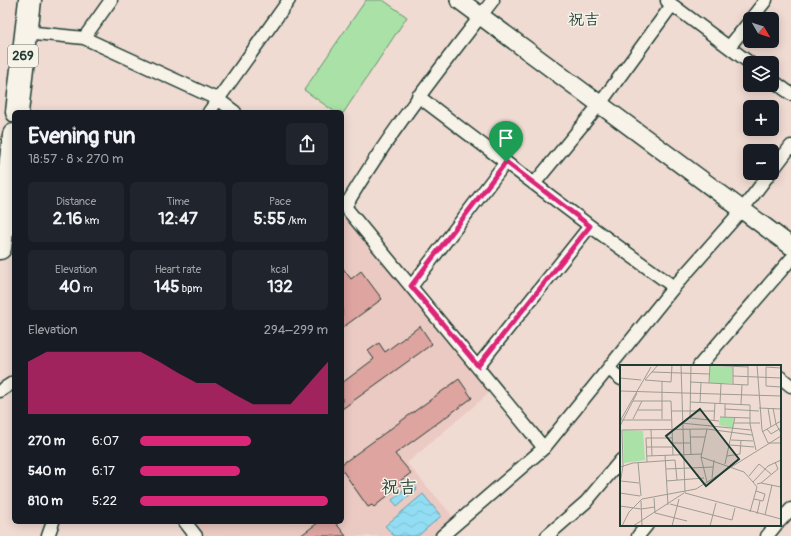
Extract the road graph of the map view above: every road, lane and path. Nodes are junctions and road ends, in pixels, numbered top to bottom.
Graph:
1 (30, 0) edge
2 (111, 0) edge
3 (289, 0) edge
4 (459, 0) edge
5 (493, 0) edge
6 (766, 0) edge
7 (669, 2) edge
8 (757, 12) edge
9 (481, 16) junction
10 (743, 30) edge
11 (26, 32) junction
12 (84, 38) junction
13 (730, 47) junction
14 (743, 57) edge
15 (779, 85) edge
16 (791, 94) edge
17 (418, 96) junction
18 (219, 100) junction
19 (598, 105) junction
20 (17, 110) edge
21 (211, 110) edge
22 (232, 110) edge
23 (791, 146) edge
24 (12, 151) edge
25 (506, 162) junction
26 (779, 162) edge
27 (765, 180) edge
28 (534, 184) junction
29 (344, 205) edge
30 (742, 210) junction
31 (590, 226) junction
32 (791, 246) edge
33 (0, 248) edge
34 (791, 259) edge
35 (411, 286) junction
36 (674, 287) junction
37 (700, 365) edge
38 (478, 366) junction
39 (609, 369) junction
40 (620, 378) edge
41 (781, 378) edge
42 (12, 383) edge
43 (791, 386) edge
44 (0, 391) edge
45 (544, 448) junction
46 (620, 461) edge
47 (791, 509) edge
48 (781, 520) edge
49 (52, 524) edge
50 (187, 524) edge
51 (646, 526) edge
52 (775, 526) edge
53 (48, 536) edge
54 (196, 536) edge
55 (442, 536) edge
56 (547, 536) edge
57 (638, 536) edge
58 (767, 536) edge

1 - 11 highway, 269
2 - 12 street
3 - 18 street
4 - 9 street
5 - 9 street
6 - 8 street
7 - 13 street
7 - 19 street
9 - 17 street
9 - 19 street
10 - 13 street
11 - 12 street
11 - 20 highway, 269
12 - 18 street
13 - 14 street
15 - 16 street
17 - 25 street
17 - 29 street
18 - 21 street
18 - 22 street
19 - 28 street
19 - 30 street
23 - 26 street
24 - 33 highway
25 - 28 street
25 - 35 street
27 - 30 street
28 - 31 street
29 - 35 street
30 - 32 street
30 - 36 street
31 - 36 street
31 - 38 street
34 - 37 street
35 - 38 street
36 - 39 street
38 - 45 street
39 - 40 street
39 - 45 street
41 - 43 street
42 - 44 street
45 - 55 street
46 - 56 street
47 - 48 street
49 - 53 street
50 - 54 street
51 - 57 street
52 - 58 street

